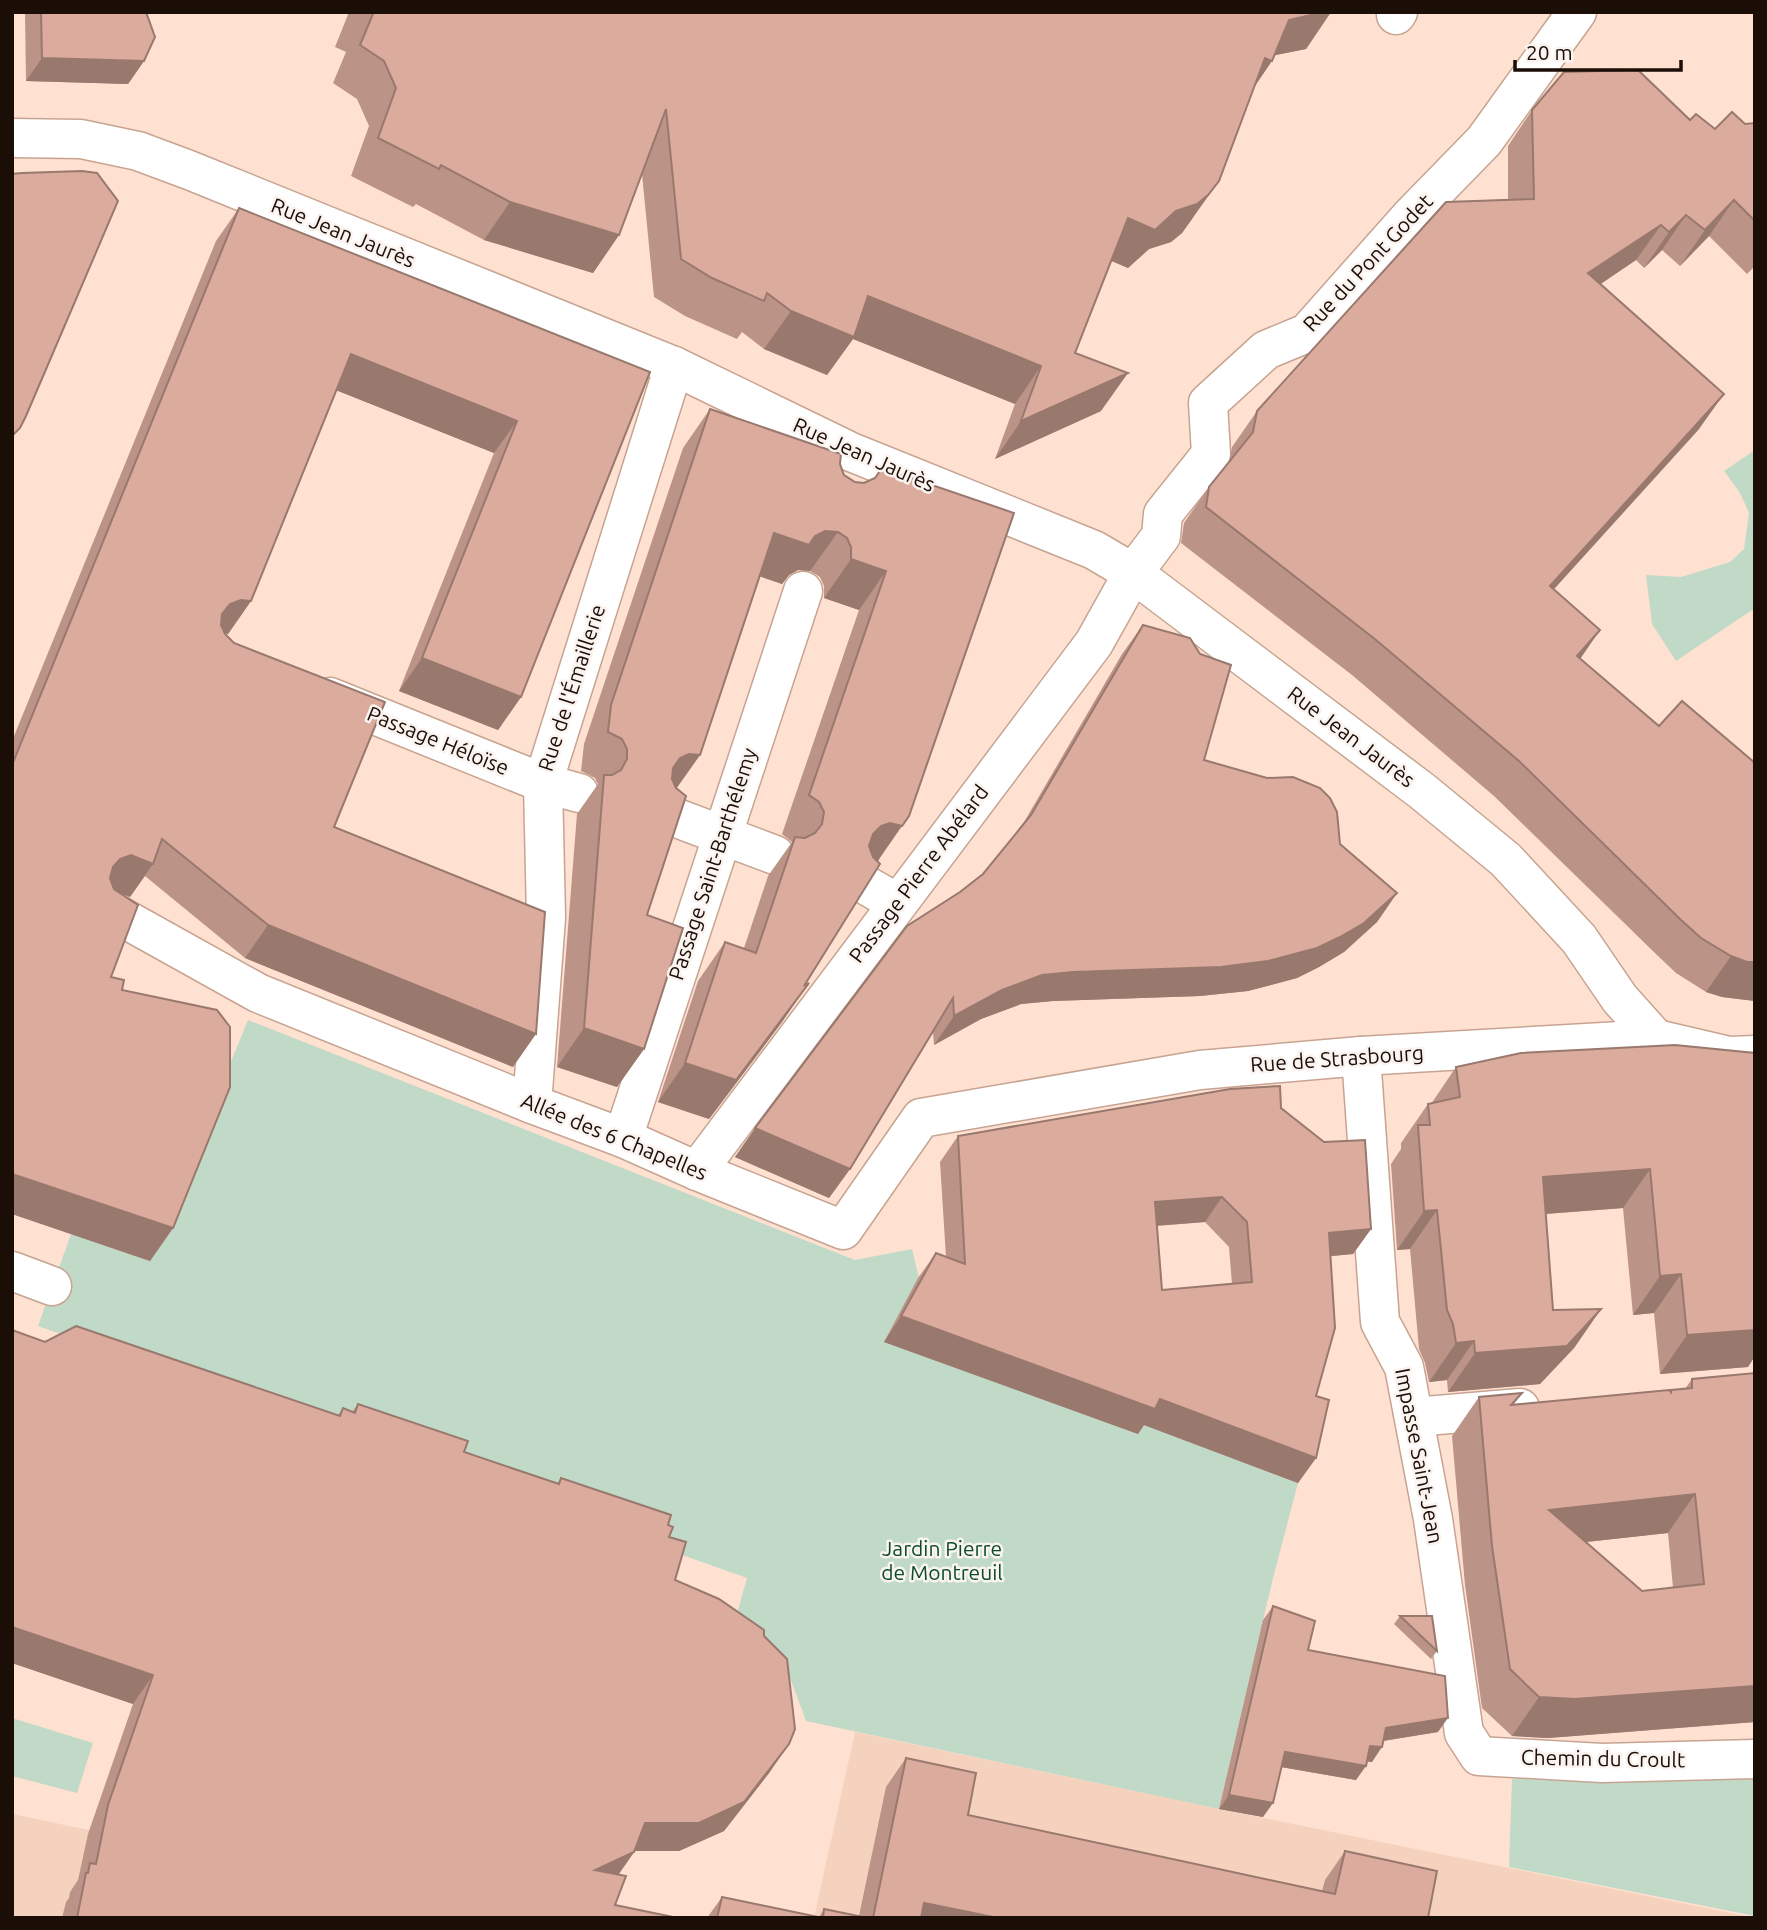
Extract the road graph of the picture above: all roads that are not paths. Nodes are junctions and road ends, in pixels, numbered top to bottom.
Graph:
1 (1577, 12) edge
2 (12, 138) edge
3 (674, 366) junction
4 (851, 453) junction
5 (838, 488) edge
6 (1133, 573) junction
7 (803, 591) edge
8 (301, 686) edge
9 (542, 783) junction
10 (579, 793) dead end
11 (666, 814) edge
12 (723, 834) junction
13 (775, 855) dead end
14 (864, 884) edge
15 (897, 903) junction
16 (109, 910) edge
17 (1656, 1039) junction
18 (1361, 1056) junction
19 (1742, 1056) edge
20 (1755, 1084) edge
21 (532, 1104) junction
22 (921, 1118) joint
23 (623, 1138) junction
24 (697, 1171) junction
25 (12, 1272) edge
26 (52, 1286) dead end
27 (1550, 1405) edge
28 (1414, 1417) junction
29 (1464, 1733) joint
30 (1755, 1759) edge

1 - 6 street, Rue du Pont Godet
2 - 3 street, Rue Jean Jaurès
3 - 4 street, Rue Jean Jaurès
3 - 9 street, Rue de l'Émaillerie
4 - 5 street
4 - 6 street, Rue Jean Jaurès
6 - 15 street, Passage Pierre Abélard
6 - 17 street, Rue Jean Jaurès
7 - 12 street, Passage Saint-Barthélemy
8 - 9 street, Passage Héloïse
9 - 10 street, Passage Héloïse
9 - 21 street, Rue de l'Émaillerie
11 - 12 street
12 - 13 street
12 - 23 street, Passage Saint-Barthélemy
14 - 15 street
15 - 24 street, Passage Pierre Abélard
16 - 21 street, Allée des 6 Chapelles
17 - 18 street, Rue de Strasbourg
17 - 19 street, Rue de Strasbourg
18 - 22 street, Rue de Strasbourg
18 - 28 street, Impasse Saint-Jean
19 - 20 street
21 - 23 street, Allée des 6 Chapelles
22 - 24 street, Allée des 6 Chapelles
23 - 24 street, Allée des 6 Chapelles
25 - 26 street
27 - 28 street
28 - 29 street, Impasse Saint-Jean
29 - 30 street, Chemin du Croult

